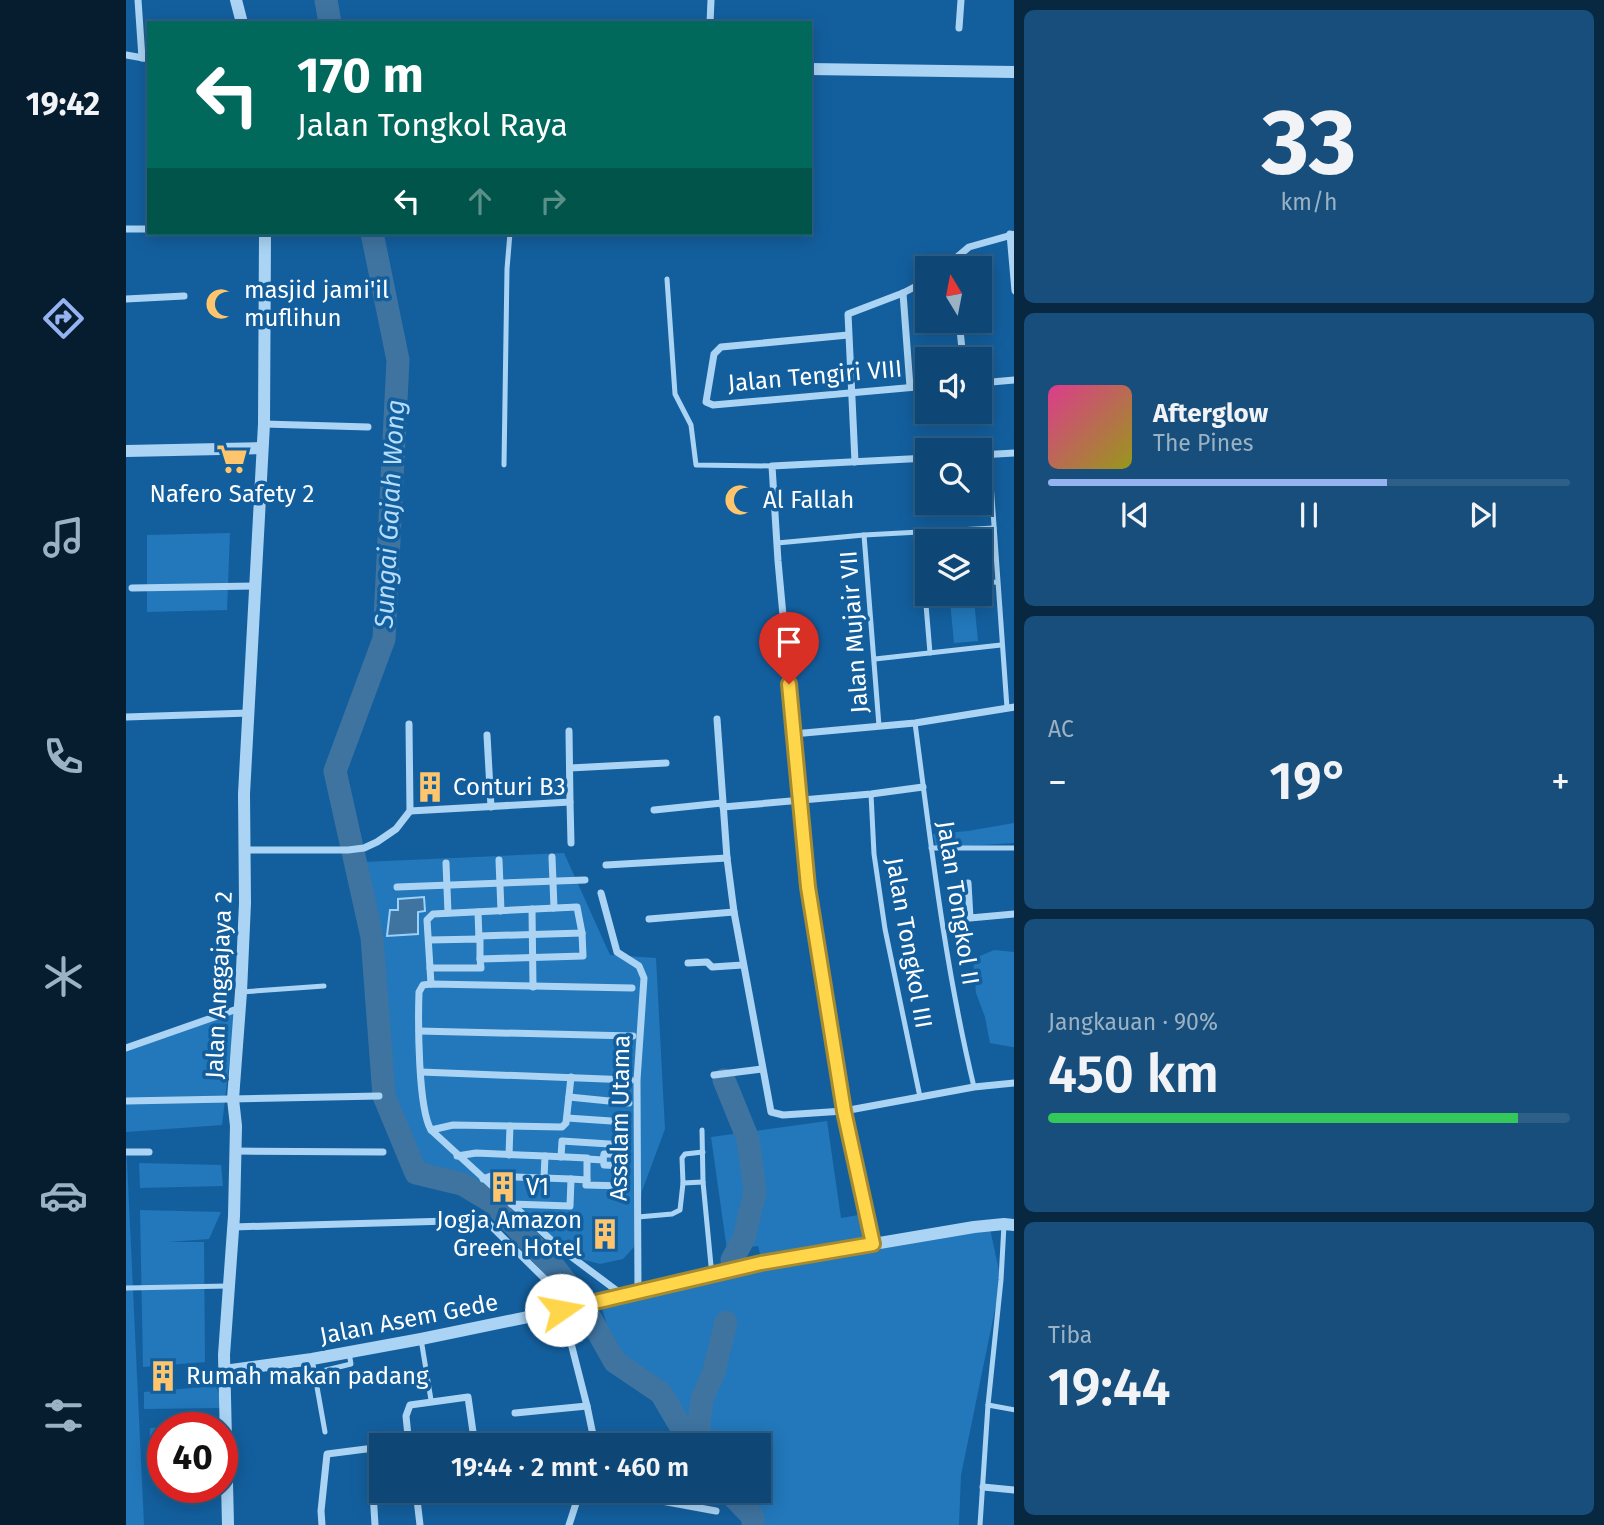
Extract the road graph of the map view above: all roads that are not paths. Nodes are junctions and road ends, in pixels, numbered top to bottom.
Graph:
1 (138, 0) edge
2 (236, 0) edge
3 (711, 0) edge
4 (961, 0) edge
5 (241, 21) edge
6 (710, 21) edge
7 (959, 28) dead end
8 (126, 57) edge
9 (145, 58) edge
10 (812, 69) edge
11 (1014, 72) edge
12 (126, 229) edge
13 (147, 229) edge
14 (1012, 234) edge
15 (265, 235) edge
16 (510, 235) edge
17 (961, 256) edge
18 (667, 279) dead end
19 (915, 287) edge
20 (1014, 291) edge
21 (903, 293) junction
22 (184, 296) dead end
23 (126, 299) edge
24 (848, 335) junction
25 (1014, 380) edge
26 (992, 382) edge
27 (910, 387) junction
28 (915, 387) edge
29 (851, 392) junction
30 (264, 424) junction
31 (368, 427) dead end
32 (262, 448) junction
33 (126, 451) edge
34 (1014, 453) edge
35 (992, 455) edge
36 (915, 459) edge
37 (855, 462) junction
38 (504, 465) dead end
39 (772, 466) junction
40 (992, 499) edge
41 (994, 528) junction
42 (969, 529) edge
43 (915, 531) edge
44 (864, 535) junction
45 (777, 543) junction
46 (992, 582) edge
47 (997, 582) junction
48 (254, 586) junction
49 (132, 588) dead end
50 (927, 606) edge
51 (1001, 645) junction
52 (930, 653) junction
53 (874, 659) junction
54 (1010, 708) edge
55 (249, 713) junction
56 (126, 718) edge
57 (717, 719) dead end
58 (915, 723) junction
59 (408, 724) dead end
60 (878, 726) junction
61 (569, 731) dead end
62 (793, 734) junction
63 (487, 735) dead end
64 (666, 763) dead end
65 (570, 768) junction
66 (923, 787) junction
67 (871, 794) junction
68 (800, 800) junction
69 (570, 802) junction
70 (723, 805) junction
71 (491, 807) junction
72 (654, 810) dead end
73 (410, 811) junction
74 (571, 843) dead end
75 (931, 848) junction
76 (1014, 848) edge
77 (246, 850) junction
78 (552, 857) dead end
79 (727, 858) junction
80 (499, 860) dead end
81 (446, 863) dead end
82 (606, 865) dead end
83 (584, 880) dead end
84 (553, 881) junction
85 (500, 883) junction
86 (968, 883) dead end
87 (447, 885) junction
88 (397, 887) dead end
89 (601, 893) dead end
90 (554, 908) junction
91 (532, 909) junction
92 (501, 911) junction
93 (478, 912) junction
94 (734, 912) junction
95 (448, 913) junction
96 (1014, 914) edge
97 (649, 919) dead end
98 (582, 933) junction
99 (532, 934) junction
100 (479, 937) junction
101 (429, 940) junction
102 (533, 957) junction
103 (480, 959) junction
104 (688, 963) dead end
105 (743, 965) junction
106 (430, 968) junction
107 (431, 984) junction
108 (324, 986) dead end
109 (533, 987) junction
110 (632, 988) dead end
111 (242, 992) junction
112 (240, 1008) junction
113 (419, 1031) junction
114 (633, 1036) dead end
115 (126, 1048) edge
116 (762, 1069) junction
117 (421, 1072) junction
118 (714, 1075) dead end
119 (571, 1077) junction
120 (631, 1080) dead end
121 (1014, 1083) edge
122 (974, 1087) junction
123 (379, 1096) dead end
124 (569, 1097) junction
125 (920, 1097) junction
126 (233, 1099) junction
127 (126, 1101) edge
128 (629, 1103) dead end
129 (844, 1111) junction
130 (565, 1122) junction
131 (626, 1122) dead end
132 (510, 1126) junction
133 (431, 1130) junction
134 (702, 1130) dead end
135 (562, 1140) junction
136 (615, 1144) junction
137 (625, 1144) dead end
138 (234, 1151) junction
139 (126, 1152) edge
140 (149, 1152) dead end
141 (383, 1152) dead end
142 (703, 1152) junction
143 (509, 1155) junction
144 (457, 1156) junction
145 (545, 1156) junction
146 (561, 1157) junction
147 (587, 1160) junction
148 (603, 1160) junction
149 (624, 1166) dead end
150 (544, 1178) junction
151 (483, 1179) junction
152 (571, 1179) junction
153 (586, 1180) junction
154 (704, 1182) junction
155 (683, 1183) junction
156 (624, 1186) dead end
157 (510, 1204) junction
158 (638, 1217) junction
159 (1009, 1225) edge
160 (233, 1227) junction
161 (873, 1244) junction
162 (712, 1276) junction
163 (228, 1286) junction
164 (126, 1289) edge
165 (638, 1294) junction
166 (619, 1298) junction
167 (561, 1310) junction
168 (421, 1339) junction
169 (349, 1352) junction
170 (312, 1359) junction
171 (224, 1371) junction
172 (314, 1373) junction
173 (431, 1400) junction
174 (988, 1405) junction
175 (587, 1406) junction
176 (1014, 1410) edge
177 (515, 1413) dead end
178 (326, 1433) dead end
179 (407, 1433) edge
180 (473, 1433) edge
181 (593, 1433) edge
182 (369, 1449) edge
183 (983, 1487) junction
184 (1014, 1490) edge
185 (374, 1503) edge
186 (417, 1503) edge
187 (575, 1503) edge
188 (673, 1503) edge
189 (716, 1511) dead end
190 (228, 1525) edge
191 (322, 1525) edge
192 (375, 1525) edge
193 (420, 1525) edge
194 (569, 1525) edge
195 (980, 1525) edge

1 - 9 street
2 - 5 street
3 - 6 street
4 - 7 street
8 - 9 street
10 - 11 street
12 - 13 street
14 - 17 street
14 - 20 street
15 - 30 street, Jalan Anggajaya 2
16 - 38 lane
18 - 39 lane
19 - 21 street
21 - 24 street
21 - 27 street
22 - 23 street
24 - 29 street
24 - 29 street, Jalan Tengiri VIII
25 - 26 street
27 - 28 street, Jalan Tengiri VIII
27 - 29 street, Jalan Tengiri VIII
29 - 37 street
30 - 31 street
30 - 32 street, Jalan Anggajaya 2
32 - 33 street
32 - 48 street, Jalan Anggajaya 2
34 - 35 street
36 - 37 street
37 - 39 street
39 - 45 street
40 - 41 lane
41 - 42 lane
41 - 47 lane
43 - 44 lane
44 - 45 lane
44 - 53 lane, Jalan Mujair VII
45 - 62 street
46 - 47 lane
47 - 51 lane
48 - 49 street
48 - 55 street, Jalan Anggajaya 2
50 - 52 lane
51 - 52 lane
51 - 54 lane
52 - 53 lane
53 - 60 lane, Jalan Mujair VII
54 - 58 street
55 - 56 street
55 - 77 street, Jalan Anggajaya 2
57 - 70 street
58 - 60 street
58 - 66 lane, Jalan Tongkol II
59 - 73 street
60 - 62 street
61 - 65 street
62 - 68 street
63 - 71 street
64 - 65 street
65 - 69 street
66 - 67 street
66 - 75 lane, Jalan Tongkol II
67 - 68 street
67 - 125 lane, Jalan Tongkol III
68 - 70 street
68 - 129 street
69 - 71 street
69 - 74 street
70 - 72 street
70 - 79 street
71 - 73 street
73 - 77 street
75 - 76 lane
75 - 122 lane, Jalan Tongkol II
77 - 111 street, Jalan Anggajaya 2
78 - 84 street
79 - 82 street
79 - 94 street
80 - 85 street
81 - 87 street
83 - 84 street
84 - 85 street
84 - 90 street
85 - 87 street
85 - 92 street
86 - 96 street
87 - 88 street
87 - 95 street
89 - 158 street, Assalam Utama
90 - 91 street
90 - 98 street
91 - 92 street
91 - 99 street
92 - 93 street
93 - 95 street
93 - 100 street
94 - 97 street
94 - 105 street
95 - 101 street
98 - 99 street
98 - 102 street
99 - 100 street
99 - 102 street
100 - 101 street
100 - 103 street
101 - 106 street
102 - 103 street
102 - 109 street
103 - 106 street
104 - 105 street
105 - 116 street
106 - 107 street
107 - 109 street
107 - 113 street
108 - 111 lane
109 - 110 street
111 - 112 street, Jalan Anggajaya 2
112 - 115 street
112 - 126 street, Jalan Anggajaya 2
113 - 114 street
113 - 117 street
116 - 118 street
116 - 129 street
117 - 119 street
117 - 133 street
119 - 120 street
119 - 124 street
121 - 122 street
122 - 125 street
123 - 126 street
124 - 128 street
124 - 130 street
125 - 129 street
126 - 127 street
126 - 138 street, Jalan Anggajaya 2
129 - 161 street
130 - 131 street
130 - 132 street
130 - 135 street
132 - 133 street
132 - 143 street
133 - 144 street
134 - 142 lane
135 - 136 street
135 - 146 street
136 - 137 street
136 - 148 street
138 - 141 street
138 - 160 street, Jalan Anggajaya 2
139 - 140 street
142 - 154 lane
142 - 155 lane
143 - 144 street
143 - 145 street
144 - 151 street
145 - 146 street
145 - 150 street
146 - 147 street
147 - 148 street
147 - 153 street
148 - 149 street
150 - 151 street
150 - 152 street
151 - 157 street
152 - 153 street
152 - 157 street
153 - 156 street
154 - 155 lane
154 - 162 lane
155 - 158 lane
157 - 166 street
158 - 165 street, Assalam Utama
159 - 161 street, Jalan Asem Gede
159 - 174 lane
160 - 163 street, Jalan Anggajaya 2
160 - 167 street
161 - 162 street, Jalan Asem Gede
162 - 165 street, Jalan Asem Gede
163 - 164 lane
163 - 171 street, Jalan Anggajaya 2
165 - 166 street, Jalan Asem Gede
166 - 167 street, Jalan Asem Gede
167 - 168 street, Jalan Asem Gede
167 - 175 street
168 - 169 street, Jalan Asem Gede
168 - 173 lane
169 - 170 street, Jalan Asem Gede
169 - 172 lane
170 - 171 street, Jalan Asem Gede
170 - 172 lane
171 - 190 street, Jalan Anggajaya 2
172 - 178 lane
173 - 179 street
173 - 180 street
174 - 176 lane
174 - 183 lane
175 - 177 street
175 - 181 street
182 - 191 street
183 - 184 street
183 - 195 lane
185 - 192 street
186 - 193 street
187 - 194 street
188 - 189 street

